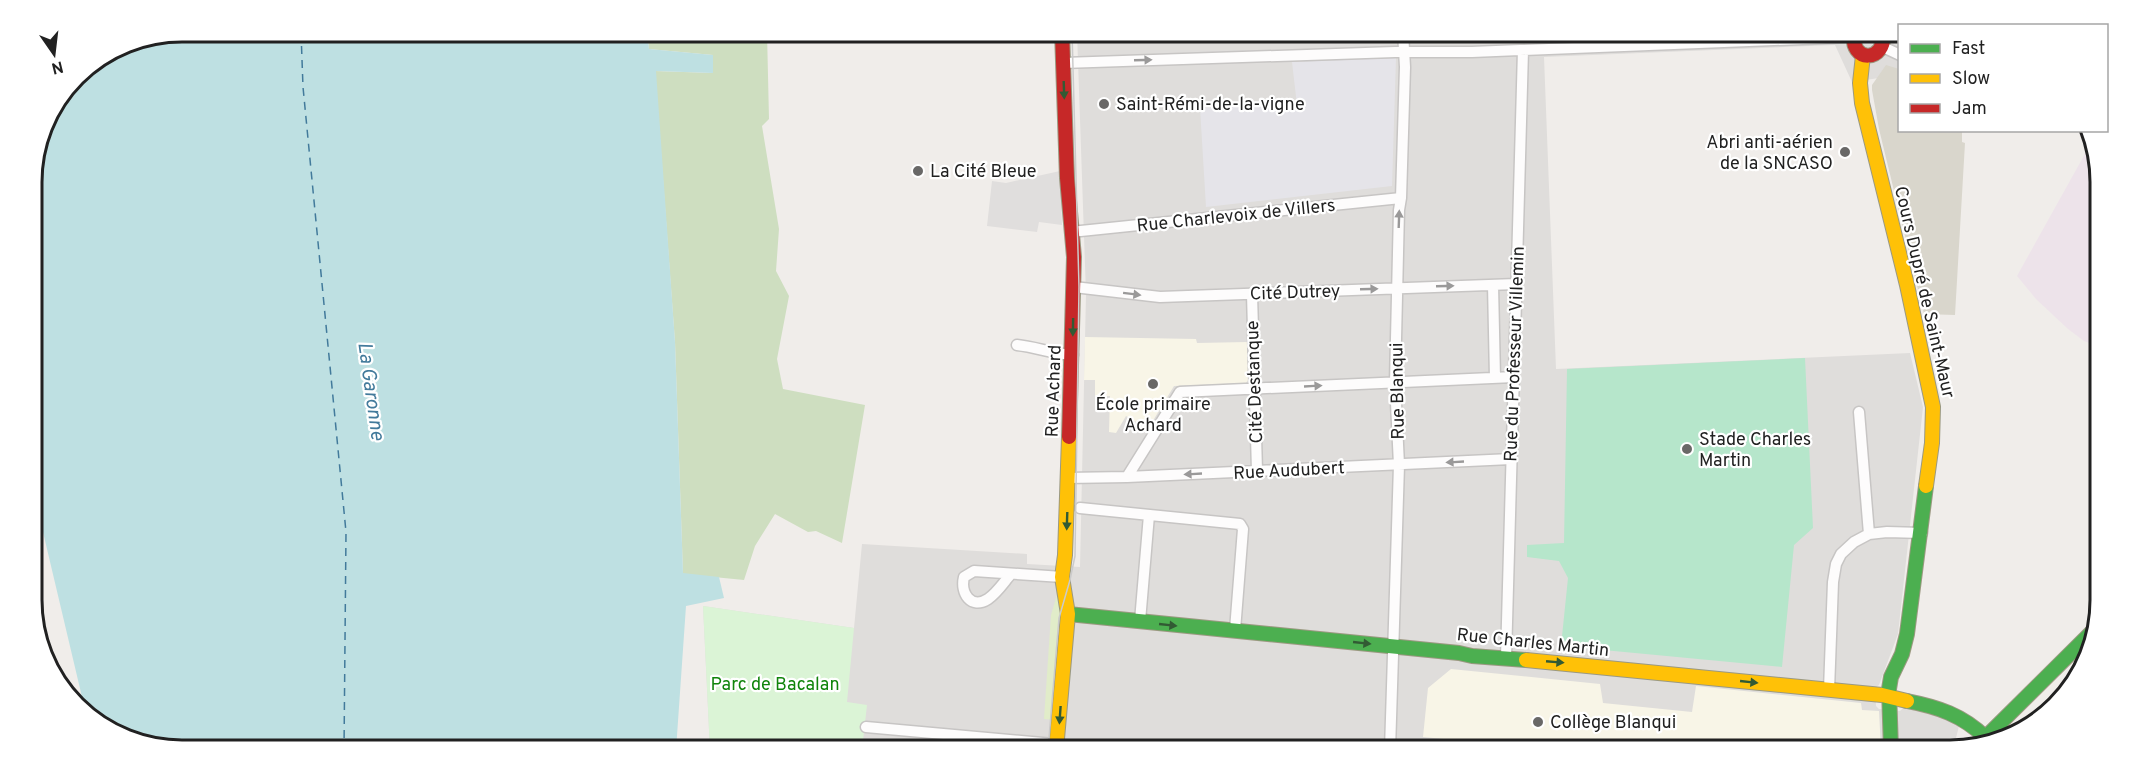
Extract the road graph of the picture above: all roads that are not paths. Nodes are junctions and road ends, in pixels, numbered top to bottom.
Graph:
1 (1062, 42) edge
2 (1403, 42) edge
3 (1688, 42) edge
4 (1853, 42) edge
5 (1884, 42) edge
6 (1882, 47) junction
7 (1523, 50) junction
8 (1403, 52) junction
9 (1863, 55) junction
10 (1898, 55) edge
11 (1063, 63) junction
12 (1401, 198) junction
13 (1071, 232) junction
14 (1516, 284) junction
15 (1493, 285) junction
16 (1074, 287) junction
17 (1397, 288) junction
18 (1252, 294) junction
19 (1017, 345) dead end
20 (1073, 355) junction
21 (1514, 377) junction
22 (1495, 378) junction
23 (1395, 382) junction
24 (1254, 388) junction
25 (1859, 412) dead end
26 (1511, 459) junction
27 (1399, 465) junction
28 (1257, 471) junction
29 (1127, 477) junction
30 (1067, 478) junction
31 (1080, 508) dead end
32 (1149, 515) junction
33 (1922, 533) junction
34 (1869, 534) junction
35 (1011, 574) dead end
36 (1062, 577) junction
37 (1068, 614) junction
38 (1140, 621) junction
39 (1235, 630) junction
40 (2084, 640) edge
41 (1393, 647) junction
42 (1506, 658) junction
43 (1829, 690) junction
44 (1889, 696) junction
45 (866, 727) dead end
46 (1987, 735) edge
47 (1980, 736) edge
48 (1006, 740) edge
49 (1058, 740) edge
50 (1390, 740) edge
51 (1891, 740) edge

1 - 11 street, Rue Achard
2 - 8 street, Rue Blanqui
3 - 7 street
4 - 9 street
5 - 6 street
6 - 9 street
6 - 10 street
7 - 8 street
7 - 14 street, Rue du Professeur Villemin
11 -> 8 street
8 - 12 street, Rue Blanqui
9 - 33 street, Cours Dupré de Saint-Maur
11 -> 13 street, Rue Achard
12 - 13 street, Rue Charlevoix de Villers
17 -> 12 street, Rue Blanqui
13 - 16 street, Rue Achard
14 - 15 street, Cité Dutrey
14 - 21 street, Rue du Professeur Villemin
17 -> 15 street, Cité Dutrey
15 - 22 street
16 -> 18 street, Cité Dutrey
16 -> 20 street, Rue Achard
18 -> 17 street, Cité Dutrey
17 - 23 street, Rue Blanqui
18 - 24 street, Cité Destanque
19 - 20 street
20 - 30 street, Rue Achard
21 - 22 street
21 - 26 street, Rue du Professeur Villemin
22 - 23 street
24 -> 23 street
23 - 27 street, Rue Blanqui
24 - 28 street, Cité Destanque
24 - 29 street
25 - 34 street
26 -> 27 street, Rue Audubert
26 - 42 street, Rue du Professeur Villemin
27 - 28 street, Rue Audubert
27 - 41 street, Rue Blanqui
28 -> 29 street, Rue Audubert
29 - 30 street, Rue Audubert
30 -> 36 street, Rue Achard
31 - 32 street
32 - 38 street
32 - 39 street
33 - 34 street
33 - 44 street, Cours Dupré de Saint-Maur
34 - 43 street
35 - 36 street
36 - 37 street, Rue Achard
37 - 38 street, Rue Charles Martin
37 -> 49 street, Rue Achard
38 -> 39 street, Rue Charles Martin
39 -> 41 street, Rue Charles Martin
40 - 46 street
41 - 42 street, Rue Charles Martin
41 - 50 street, Rue Blanqui
42 -> 43 street, Rue Charles Martin
43 - 44 street, Rue Charles Martin
44 - 47 street, Rue Charles Martin
44 - 51 street, Cours Dupré de Saint-Maur
45 - 48 street

